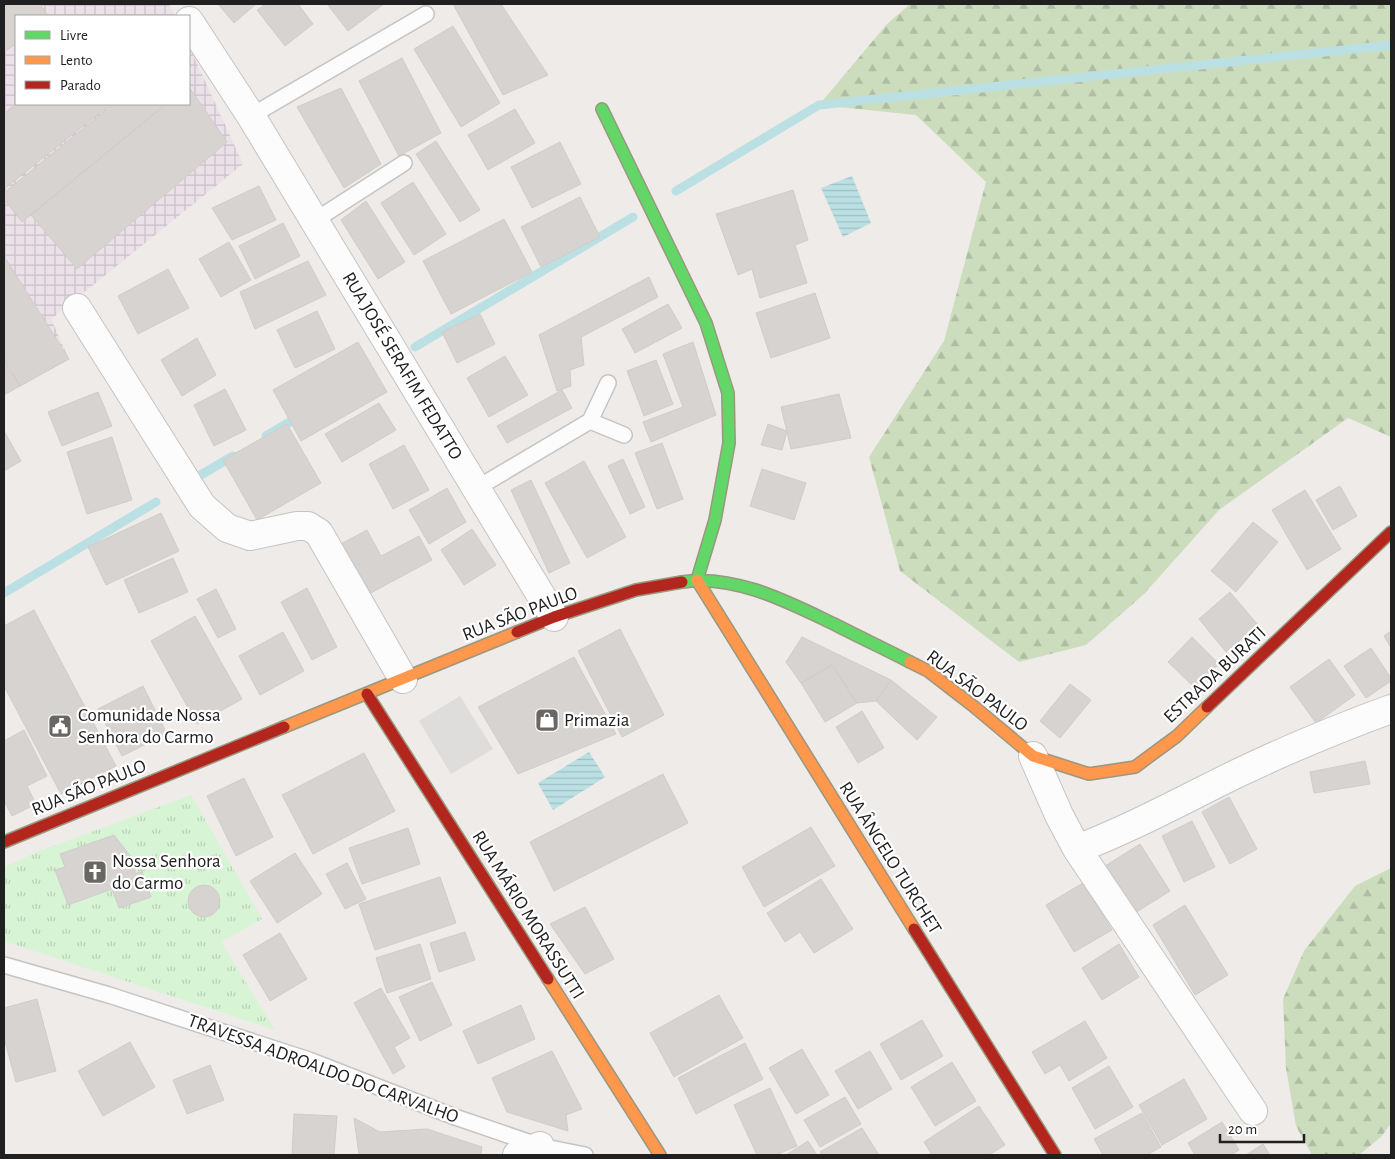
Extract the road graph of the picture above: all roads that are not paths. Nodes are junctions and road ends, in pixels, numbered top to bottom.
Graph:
1 (177, 4) edge
2 (426, 14) dead end
3 (185, 15) edge
4 (190, 23) edge
5 (602, 109) dead end
6 (251, 116) junction
7 (404, 164) dead end
8 (314, 221) junction
9 (77, 308) dead end
10 (608, 383) dead end
11 (590, 422) junction
12 (624, 435) dead end
13 (476, 488) junction
14 (1391, 532) edge
15 (697, 580) junction
16 (554, 617) junction
17 (403, 680) junction
18 (366, 694) junction
19 (1391, 709) edge
20 (1033, 756) junction
21 (4, 842) edge
22 (1077, 849) junction
23 (4, 965) edge
24 (1253, 1111) dead end
25 (528, 1151) edge
26 (585, 1155) edge
27 (660, 1155) edge
28 (1055, 1155) edge

1 - 3 street
2 - 6 lane
4 - 6 street, RUA JOSÉ SERAFIM FEDATTO
5 - 15 street
6 - 8 street, RUA JOSÉ SERAFIM FEDATTO
7 - 8 lane
8 - 13 street, RUA JOSÉ SERAFIM FEDATTO
9 - 17 street
10 - 11 lane
11 - 12 lane
11 - 13 lane
13 - 16 street, RUA JOSÉ SERAFIM FEDATTO
14 - 20 street, ESTRADA BURATI
15 - 16 street, RUA SÃO PAULO
15 - 20 street, RUA SÃO PAULO
15 - 28 street, RUA ÂNGELO TURCHET
16 - 17 street, RUA SÃO PAULO
17 - 18 street, RUA SÃO PAULO
18 - 21 street, RUA SÃO PAULO
18 - 27 street, RUA MÁRIO MORASSUTTI
19 - 22 street
20 - 22 street
22 - 24 street
23 - 25 lane, TRAVESSA ADROALDO DO CARVALHO
25 - 26 lane, TRAVESSA ADROALDO DO CARVALHO

